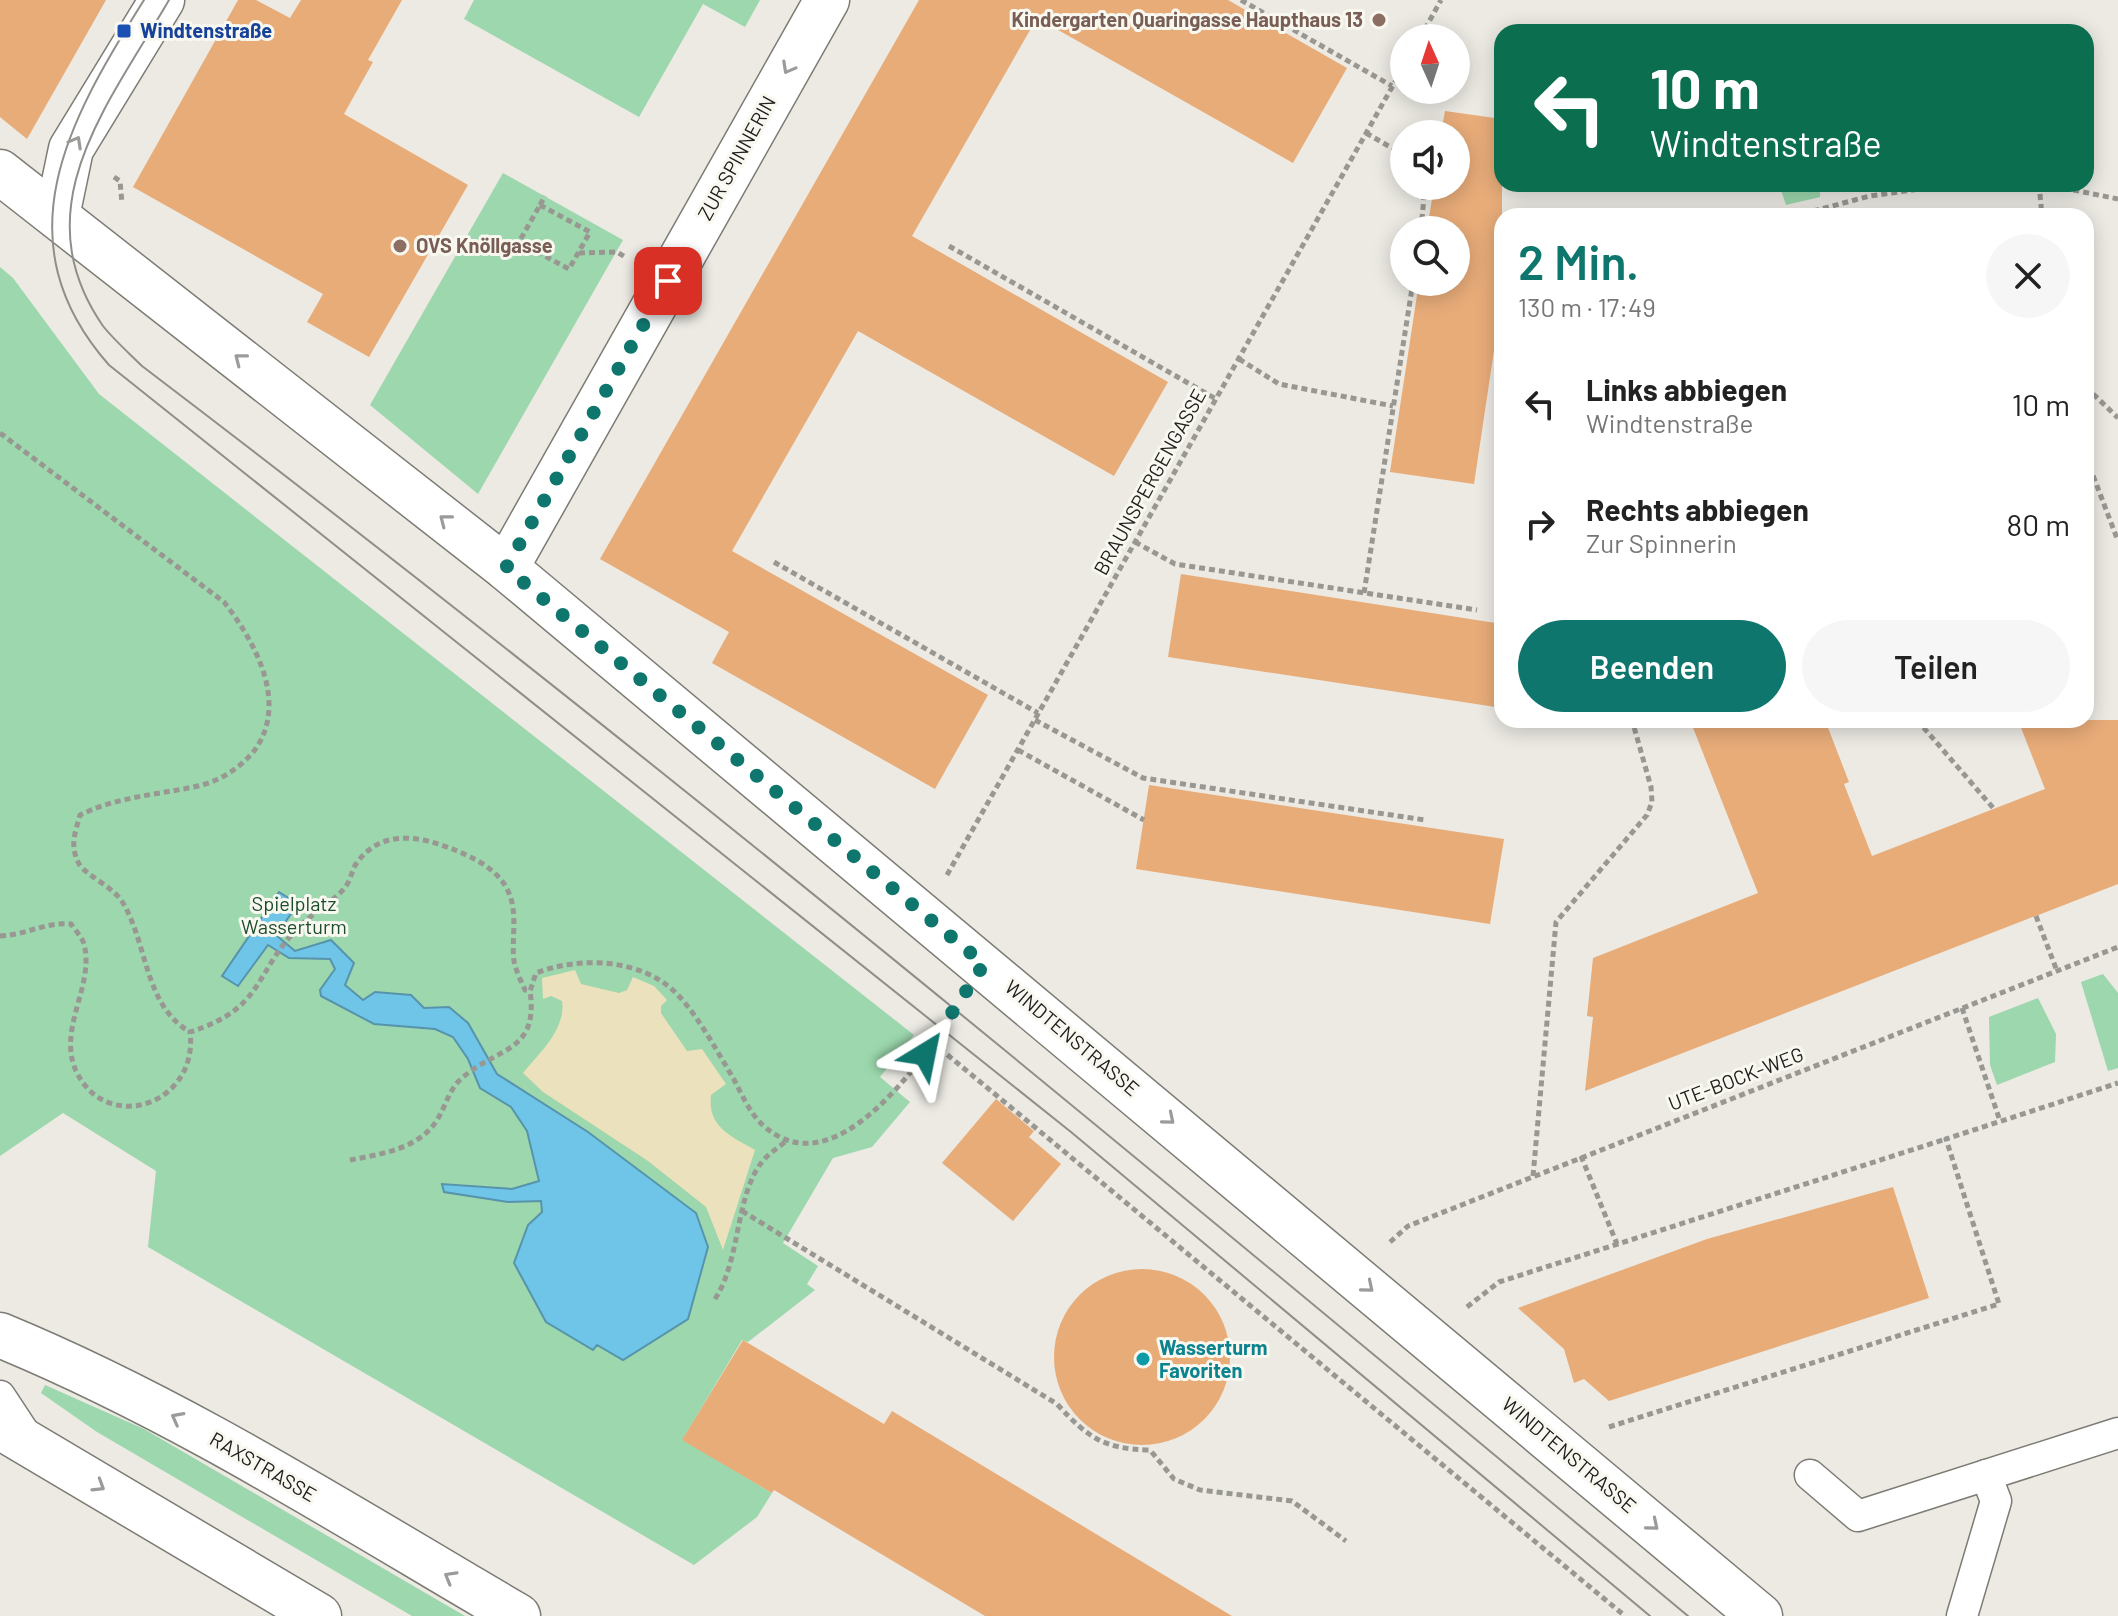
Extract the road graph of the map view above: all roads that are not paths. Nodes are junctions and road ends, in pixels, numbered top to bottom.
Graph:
1 (162, 0) edge
2 (827, 0) edge
3 (0, 172) edge
4 (57, 216) junction
5 (506, 568) junction
6 (0, 1335) edge
7 (0, 1396) edge
8 (2118, 1433) edge
9 (11, 1440) edge
10 (1810, 1475) dead end
11 (1986, 1475) junction
12 (319, 1616) edge
13 (518, 1616) edge
14 (1760, 1616) edge
15 (1962, 1616) edge

4 -> 1 street
2 -> 5 street, ZUR SPINNERIN
3 - 4 street, WINDTENSTRASSE
5 -> 4 street, WINDTENSTRASSE
5 -> 14 street, WINDTENSTRASSE
13 -> 6 street, RAXSTRASSE
7 - 9 lane
8 - 11 lane
9 -> 12 street
10 - 11 lane
11 - 15 lane

